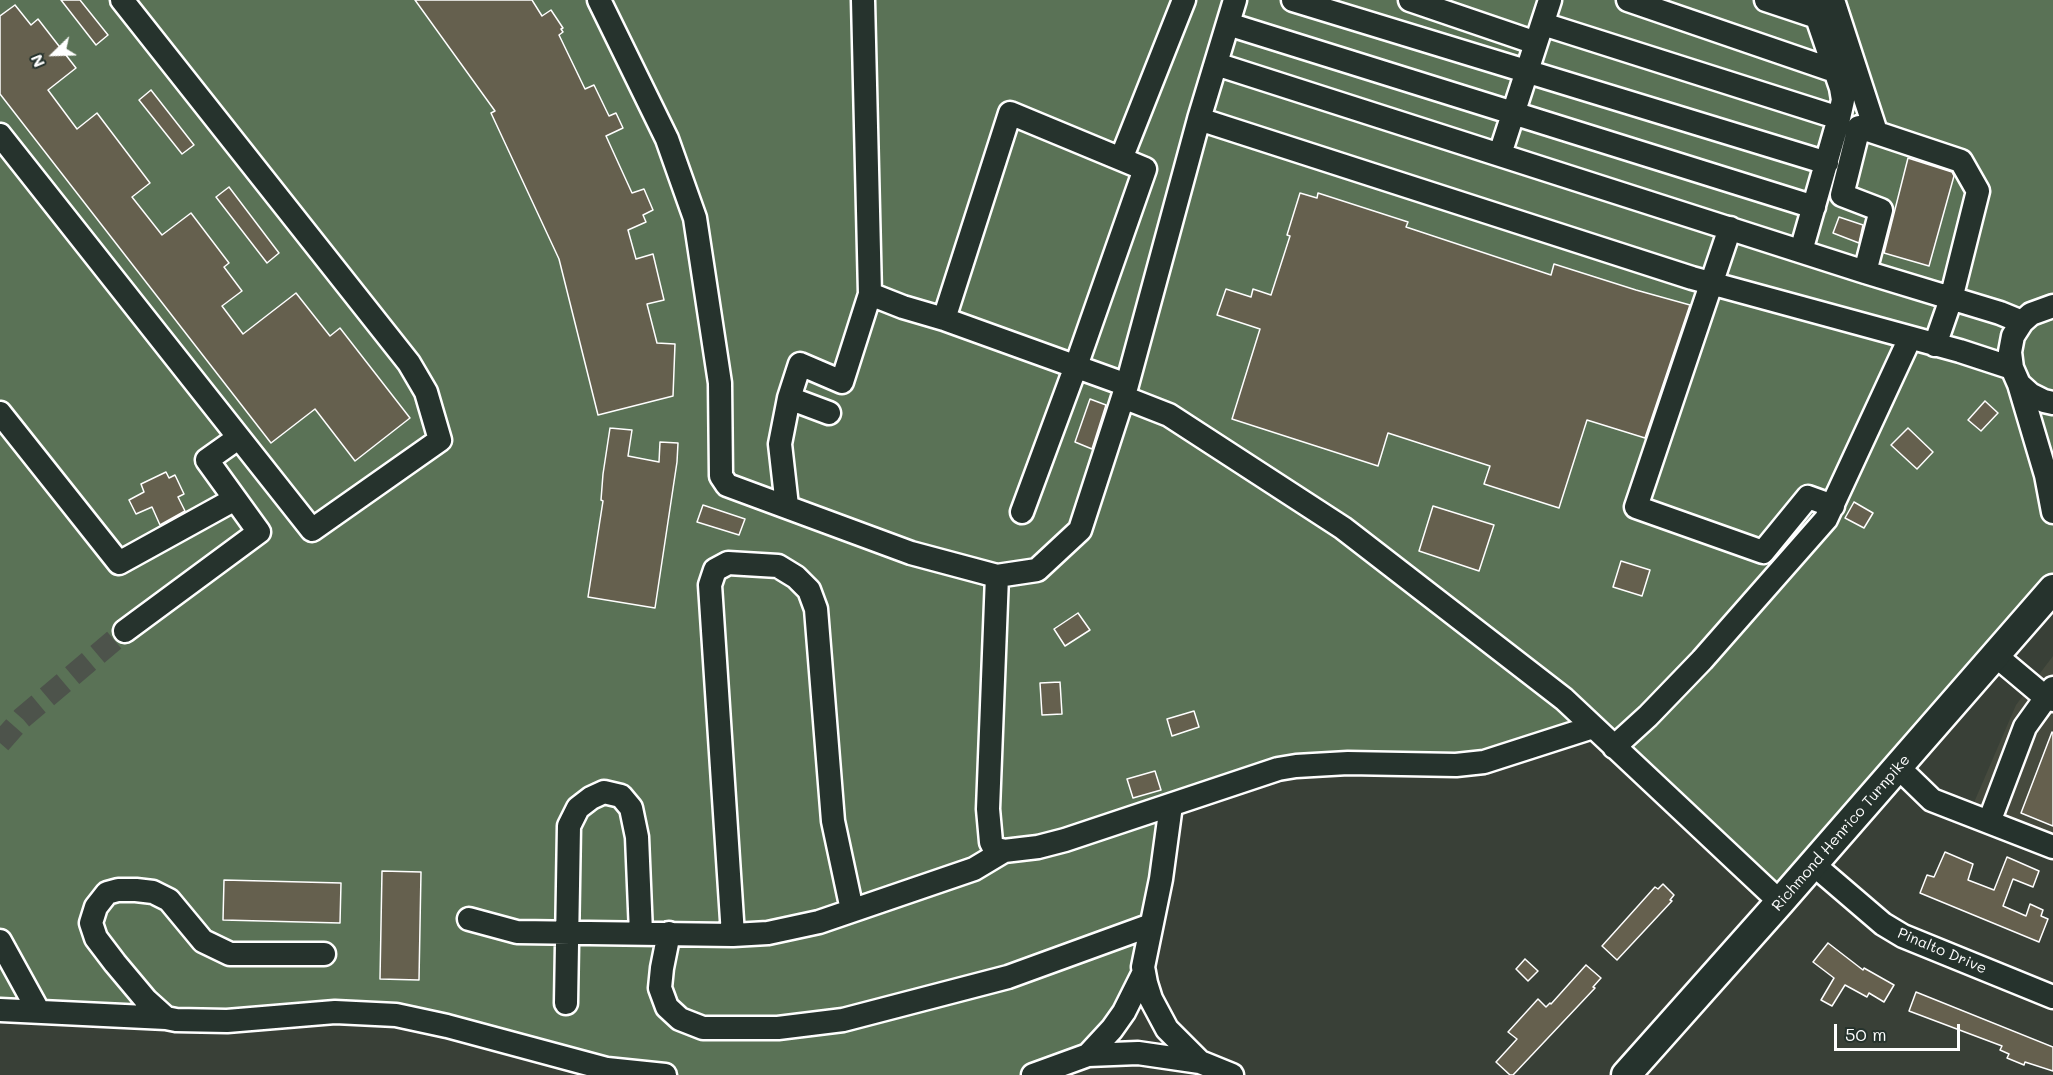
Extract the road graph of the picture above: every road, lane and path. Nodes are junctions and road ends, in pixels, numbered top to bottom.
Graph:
1 (122, 0) edge
2 (599, 0) edge
3 (863, 0) edge
4 (1185, 0) edge
5 (1235, 0) edge
6 (1293, 0) edge
7 (1410, 0) edge
8 (1550, 0) edge
9 (1628, 0) edge
10 (1766, 0) edge
11 (1833, 0) edge
12 (1814, 9) edge
13 (1228, 24) junction
14 (1540, 33) junction
15 (1216, 64) junction
16 (1527, 71) junction
17 (1835, 71) junction
18 (1513, 114) junction
19 (1839, 118) junction
20 (1199, 119) junction
21 (1876, 132) junction
22 (0, 135) edge
23 (1500, 154) junction
24 (1121, 159) junction
25 (1827, 163) junction
26 (1814, 207) junction
27 (1730, 228) junction
28 (1801, 251) junction
29 (1865, 272) junction
30 (1702, 280) junction
31 (870, 294) junction
32 (1951, 299) junction
33 (2053, 306) edge
34 (944, 319) junction
35 (2022, 322) junction
36 (1910, 338) junction
37 (1935, 345) junction
38 (1076, 366) junction
39 (2016, 376) junction
40 (1125, 391) junction
41 (789, 398) junction
42 (2053, 403) edge
43 (0, 413) edge
44 (829, 413) dead end
45 (238, 438) junction
46 (2053, 453) edge
47 (2046, 475) junction
48 (235, 499) junction
49 (1833, 506) junction
50 (787, 507) junction
51 (1022, 512) dead end
52 (2053, 512) edge
53 (997, 576) junction
54 (2053, 589) edge
55 (125, 631) tunnel mouth
56 (1995, 655) junction
57 (2050, 695) edge
58 (1593, 727) junction
59 (1614, 747) junction
60 (1898, 767) junction
61 (1171, 805) junction
62 (1989, 822) junction
63 (2053, 848) edge
64 (1004, 851) junction
65 (1813, 864) junction
66 (1780, 902) junction
67 (852, 910) junction
68 (469, 919) dead end
69 (1151, 925) junction
70 (567, 932) junction
71 (641, 933) junction
72 (669, 933) junction
73 (733, 935) junction
74 (0, 940) edge
75 (324, 954) dead end
76 (1144, 972) junction
77 (2053, 997) edge
78 (566, 1004) dead end
79 (0, 1010) edge
80 (39, 1012) junction
81 (166, 1018) junction
82 (1088, 1055) junction
83 (1200, 1062) junction
84 (665, 1075) edge
85 (1033, 1075) edge
86 (1232, 1075) edge
87 (1626, 1075) edge

1 - 45 street
2 - 50 street
3 - 31 street
4 - 24 street
5 - 13 street
6 - 16 street
7 - 14 street
8 - 14 street
9 - 17 street
10 - 12 street
11 - 21 street
12 - 17 street
13 - 15 street
13 - 18 street
14 - 16 street
14 - 19 street
15 - 20 street
15 - 23 street
16 - 18 street
16 - 25 street
17 - 19 street
18 - 23 street
18 - 26 street
19 - 25 street
20 - 30 street
20 - 40 street
21 - 29 street
21 - 32 street
22 - 45 street
23 - 27 street
24 - 34 street
24 - 38 street
25 - 26 street
26 - 28 street
27 - 28 street
27 - 30 street
28 - 29 street
29 - 32 street
30 - 36 street
30 - 49 street
31 - 34 street
31 - 41 street
32 - 35 street
32 - 37 street
33 - 35 street
34 - 38 street
35 - 39 street
36 - 37 street
36 - 49 street
37 - 39 street
38 - 40 street
38 - 51 street
39 - 42 street
39 - 47 street
40 - 53 street
40 - 58 street
41 - 44 street
41 - 50 street
43 - 48 street
45 - 48 street
46 - 47 street
47 - 52 street
48 - 55 street
49 - 59 street
50 - 53 street
53 - 64 street
54 - 56 main road, Richmond Henrico Turnpike
56 - 57 street
56 - 60 main road, Richmond Henrico Turnpike
57 - 62 street
58 - 59 street
58 - 61 street
59 - 66 street
60 - 62 street
60 - 65 main road, Richmond Henrico Turnpike
61 - 64 street
61 - 69 street
62 - 63 street
64 - 67 street
65 - 66 main road, Richmond Henrico Turnpike
65 - 77 street, Pinalto Drive
66 - 87 main road, Richmond Henrico Turnpike
67 - 73 street
67 - 73 street
68 - 70 street
69 - 72 street
69 - 76 street
70 - 71 street
70 - 71 street
70 - 78 street
71 - 72 street
72 - 73 street
74 - 80 street
75 - 81 street
76 - 82 street
76 - 83 street
79 - 80 street
80 - 81 street
81 - 84 street
82 - 83 street
82 - 85 street
83 - 86 street

